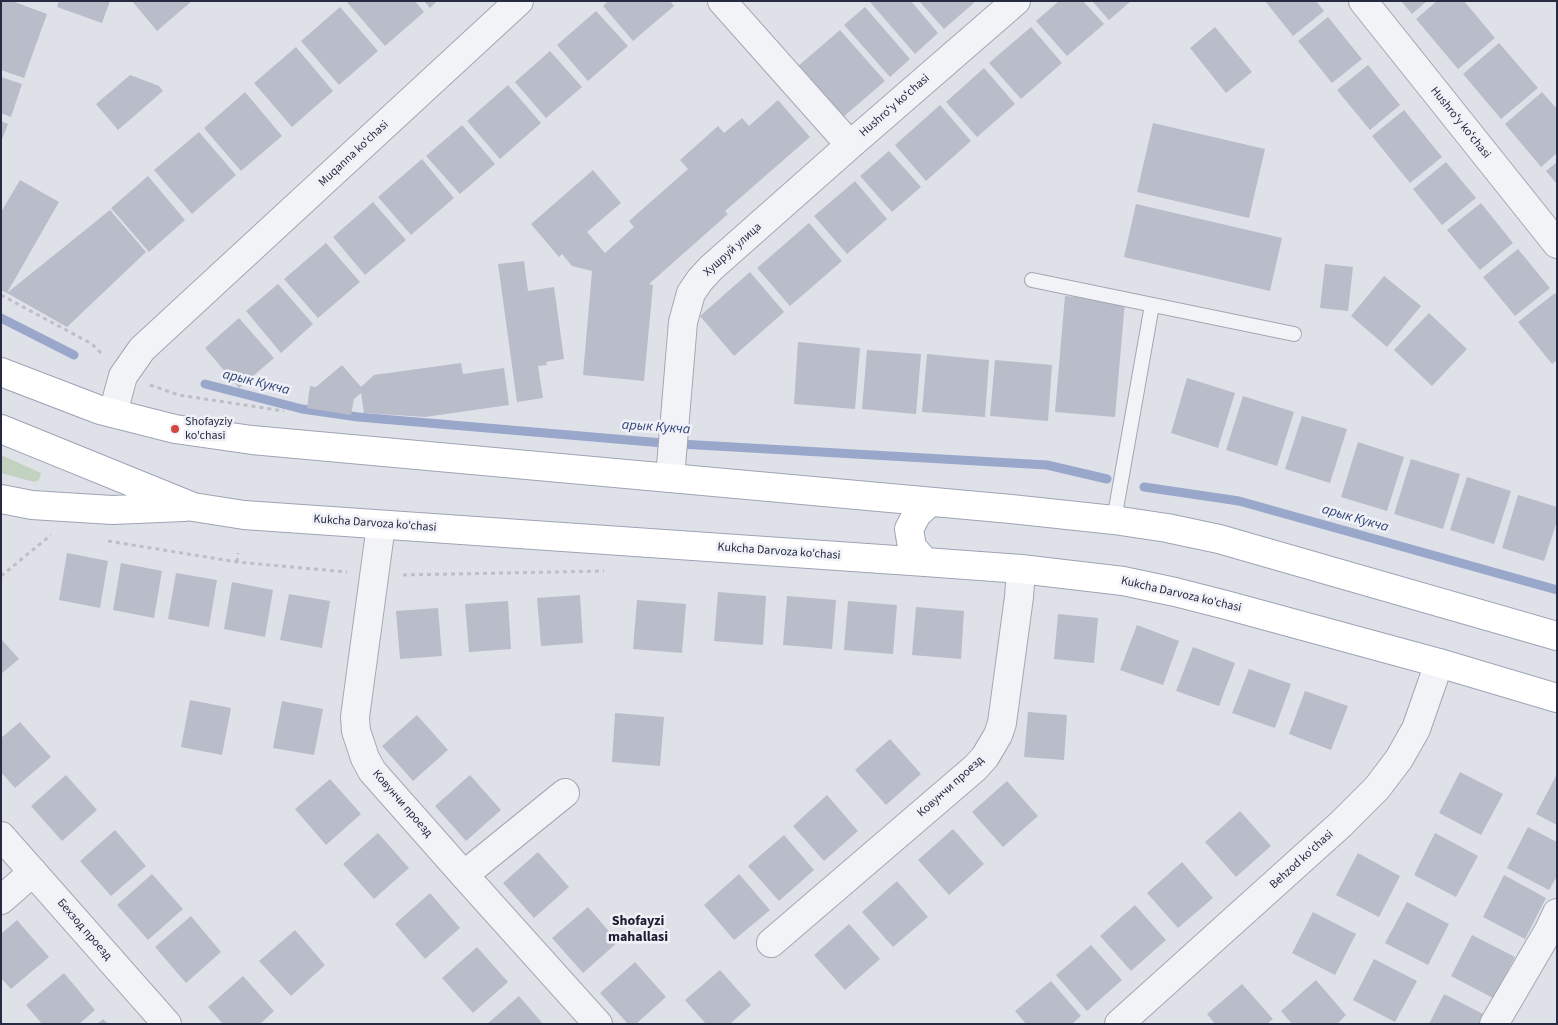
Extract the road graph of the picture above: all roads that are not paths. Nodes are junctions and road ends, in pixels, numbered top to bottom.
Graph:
1 (519, 1) edge
2 (722, 1) edge
3 (1016, 1) edge
4 (1362, 1) edge
5 (850, 145) junction
6 (1557, 244) edge
7 (1032, 280) dead end
8 (1152, 305) junction
9 (1294, 334) dead end
10 (1, 372) edge
11 (113, 413) junction
12 (1, 429) edge
13 (671, 466) junction
14 (1, 498) edge
15 (930, 502) junction
16 (193, 507) junction
17 (1114, 520) junction
18 (381, 525) junction
19 (924, 562) junction
20 (1021, 569) junction
21 (1557, 636) edge
22 (1439, 663) junction
23 (1557, 698) edge
24 (565, 793) dead end
25 (1, 836) edge
26 (33, 872) junction
27 (464, 875) junction
28 (1, 900) edge
29 (1557, 913) edge
30 (771, 943) dead end
31 (167, 1024) edge
32 (598, 1024) edge
33 (1119, 1024) edge
34 (1494, 1024) edge

1 - 11 street, Muqanna koʻchasi
2 - 5 street, Hushroʻy koʻchasi
3 - 5 street, Hushroʻy koʻchasi
4 - 6 street, Hushroʻy koʻchasi
5 - 13 street, Хушруй улица
7 - 8 lane
8 - 9 lane
8 - 17 lane
10 - 11 main road
11 - 13 main road
12 - 16 main road, Kukcha Darvoza ko'chasi
13 - 15 main road
14 - 16 main road
15 - 17 main road
15 - 19 main road
16 - 18 main road, Kukcha Darvoza ko'chasi
17 - 21 main road
18 - 19 main road, Kukcha Darvoza ko'chasi
18 - 27 street, Ковунчи проезд
19 - 20 main road, Kukcha Darvoza ko'chasi
20 - 22 main road, Kukcha Darvoza ko'chasi
20 - 30 street, Ковунчи проезд
22 - 23 main road, Kukcha Darvoza ko'chasi
22 - 33 street, Behzod ko‘chasi
24 - 27 street
25 - 26 street, Бехзод проезд
26 - 28 street
26 - 31 street, Бехзод проезд
27 - 32 street, Ковунчи проезд
29 - 34 street

